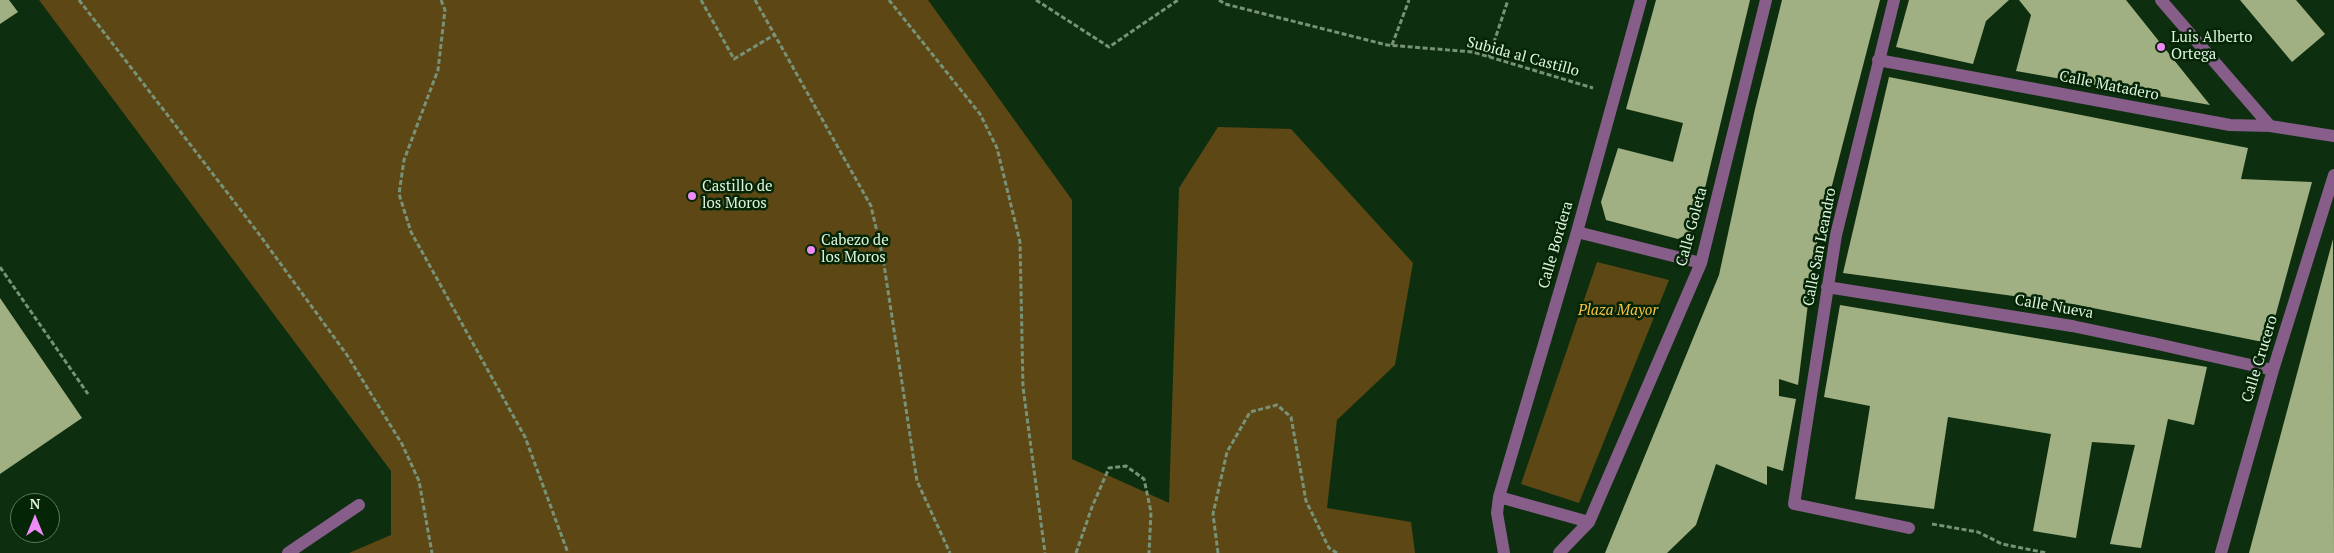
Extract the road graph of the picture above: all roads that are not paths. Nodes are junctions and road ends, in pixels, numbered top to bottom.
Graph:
1 (1641, 0) edge
2 (1766, 0) edge
3 (1894, 0) edge
4 (2161, 0) edge
5 (1878, 60) junction
6 (2270, 126) junction
7 (2334, 136) edge
8 (2334, 175) edge
9 (1577, 232) junction
10 (1701, 264) junction
11 (1827, 287) junction
12 (2273, 370) junction
13 (1499, 497) junction
14 (359, 505) dead end
15 (1589, 522) junction
16 (1909, 528) road end
17 (288, 553) edge
18 (1504, 553) edge
19 (1559, 553) edge
20 (2220, 553) edge

1 - 9 street, Calle Bordera
2 - 10 street, Calle Goleta
3 - 5 street, Calle San Leandro
4 - 6 street
5 - 6 street, Calle Matadero
5 - 11 street, Calle San Leandro
6 - 7 street, Calle Matadero
8 - 12 street, Calle Crucero
9 - 10 street
9 - 13 street, Calle Bordera
10 - 15 street, Calle Goleta
11 - 12 street, Calle Nueva
11 - 16 street, Calle San Leandro
12 - 20 street, Calle Crucero
13 - 15 street
13 - 18 street, Calle Bordera
14 - 17 street
15 - 19 street, Calle Goleta

